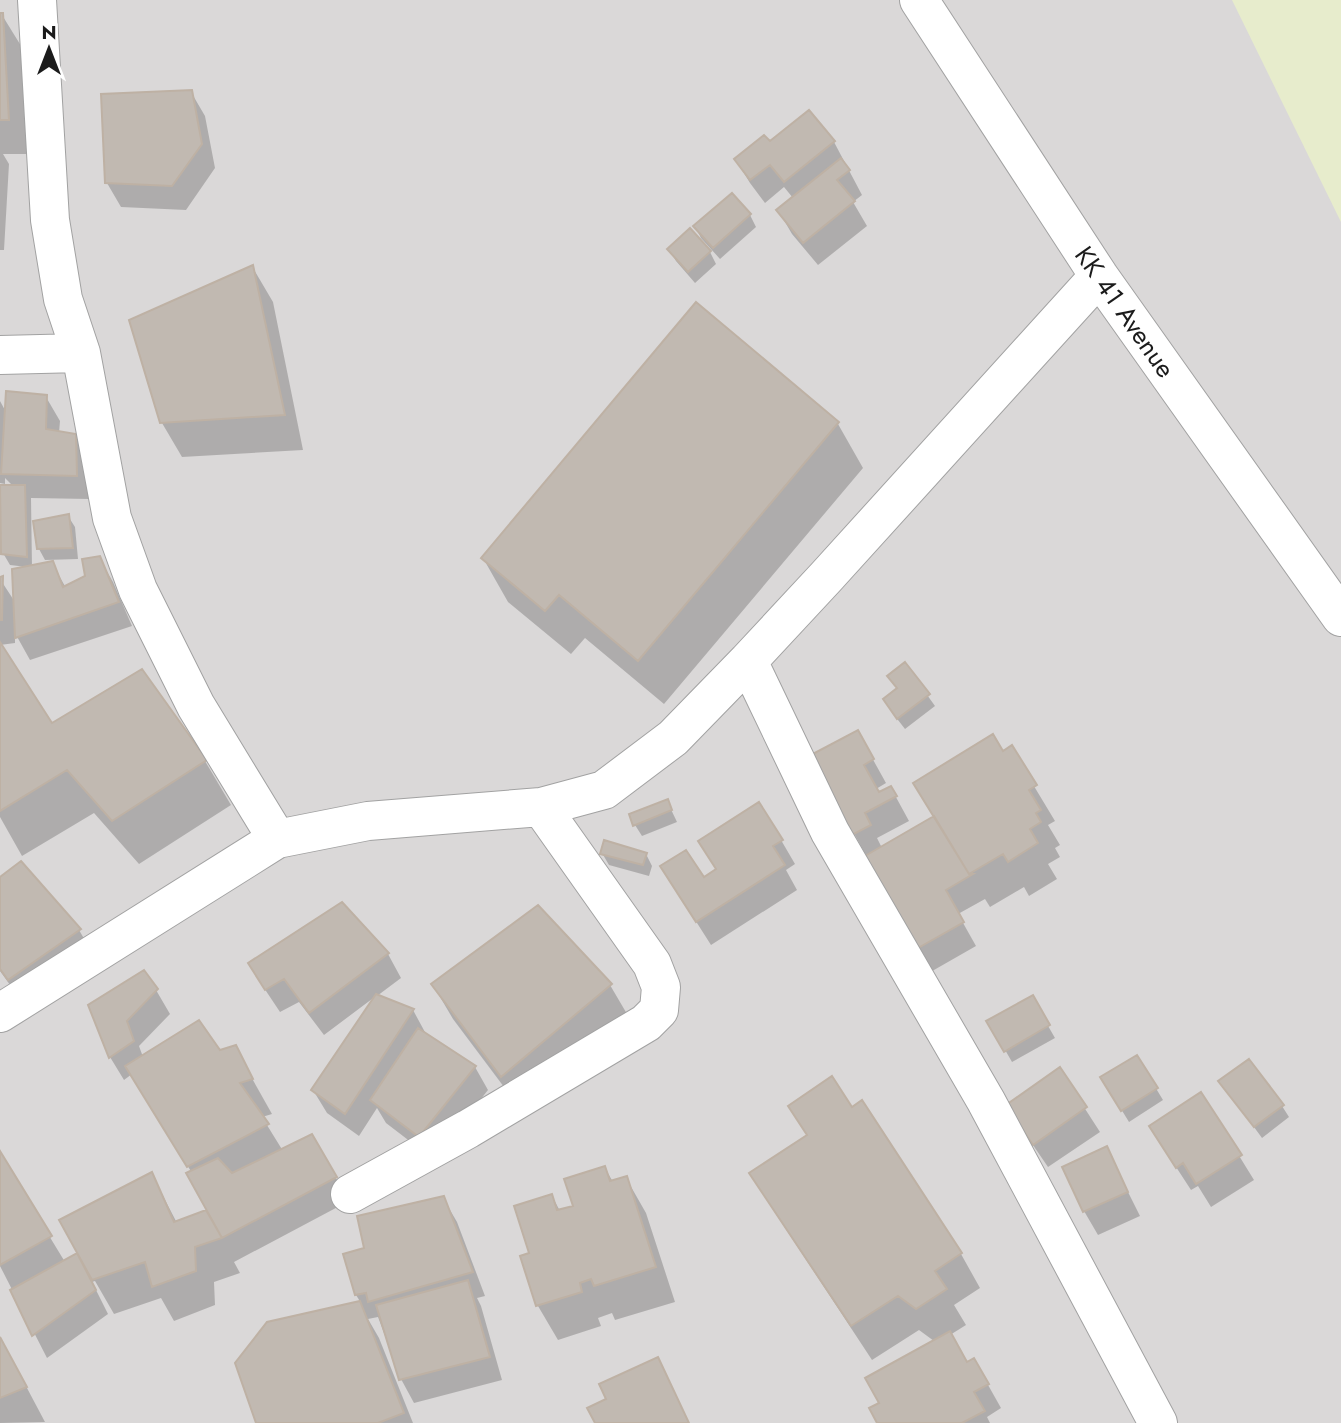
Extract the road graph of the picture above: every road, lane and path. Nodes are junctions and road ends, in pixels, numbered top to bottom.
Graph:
1 (37, 0) edge
2 (919, 0) edge
3 (1099, 276) junction
4 (80, 353) junction
5 (0, 355) edge
6 (1341, 617) edge
7 (748, 661) junction
8 (541, 807) junction
9 (277, 839) junction
10 (0, 1013) edge
11 (350, 1194) dead end
12 (1158, 1423) edge

1 - 4 street
2 - 3 street, KK 41 Avenue
3 - 6 street, KK 41 Avenue
3 - 7 street
4 - 5 street
4 - 9 street
7 - 8 street
7 - 12 street
8 - 9 street
8 - 11 street
9 - 10 street

